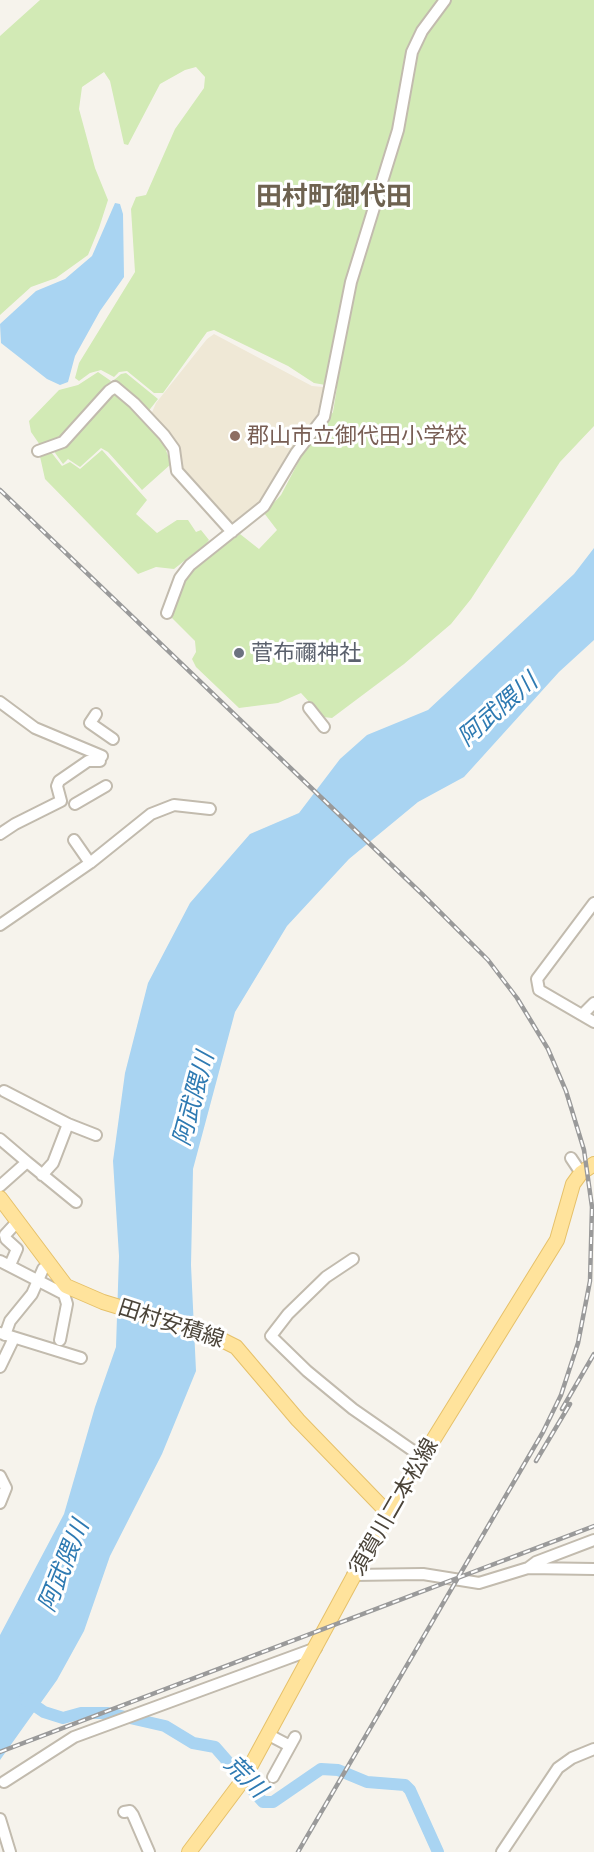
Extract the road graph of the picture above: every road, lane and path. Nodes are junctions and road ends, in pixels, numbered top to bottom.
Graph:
1 (445, 0) edge
2 (38, 450) dead end
3 (232, 532) junction
4 (167, 613) dead end
5 (0, 702) edge
6 (309, 708) dead end
7 (96, 714) dead end
8 (324, 727) dead end
9 (113, 739) dead end
10 (106, 786) dead end
11 (75, 804) dead end
12 (210, 809) dead end
13 (0, 834) edge
14 (74, 840) dead end
15 (90, 863) junction
16 (594, 903) edge
17 (0, 925) edge
18 (594, 1003) edge
19 (582, 1015) junction
20 (594, 1022) edge
21 (1, 1092) edge
22 (68, 1124) junction
23 (96, 1135) dead end
24 (0, 1139) edge
25 (571, 1158) dead end
26 (27, 1162) junction
27 (594, 1164) edge
28 (581, 1173) junction
29 (42, 1175) junction
30 (0, 1186) edge
31 (0, 1198) edge
32 (76, 1202) dead end
33 (17, 1222) junction
34 (353, 1258) dead end
35 (5, 1263) edge
36 (48, 1265) junction
37 (39, 1279) junction
38 (6, 1335) edge
39 (60, 1340) dead end
40 (81, 1358) dead end
41 (0, 1367) edge
42 (422, 1457) junction
43 (0, 1476) edge
44 (0, 1503) edge
45 (388, 1513) junction
46 (594, 1540) edge
47 (528, 1568) junction
48 (594, 1569) edge
49 (353, 1575) junction
50 (316, 1648) junction
51 (269, 1735) junction
52 (594, 1749) edge
53 (273, 1777) dead end
54 (4, 1782) dead end
55 (123, 1812) dead end
56 (0, 1819) edge
57 (10, 1852) edge
58 (149, 1852) edge
59 (189, 1852) edge
60 (502, 1852) edge

1 - 3 street
2 - 3 street
3 - 4 street
5 - 13 street
6 - 8 street
7 - 9 street
10 - 11 street
12 - 15 street
14 - 15 street
15 - 17 street
16 - 19 street
18 - 19 street
19 - 20 street
21 - 22 street
22 - 23 street
22 - 29 street
24 - 26 street
25 - 28 street
26 - 29 street
26 - 30 street
27 - 28 main road, 須賀川二本松線
28 - 42 main road, 須賀川二本松線
29 - 32 street
31 - 33 main road, 田村安積線
33 - 35 street
33 - 36 main road, 田村安積線
34 - 42 street
35 - 37 street
36 - 37 street
36 - 45 main road, 田村安積線
37 - 38 street
37 - 39 street
38 - 40 street
38 - 41 street
42 - 45 main road, 須賀川二本松線
43 - 44 street
45 - 49 main road, 須賀川二本松線
46 - 47 street
47 - 48 street
47 - 49 street
49 - 50 main road, 須賀川二本松線
50 - 51 main road, 須賀川二本松線
50 - 54 street
51 - 53 street
51 - 59 main road, 須賀川二本松線
52 - 60 street
55 - 58 street
56 - 57 street

